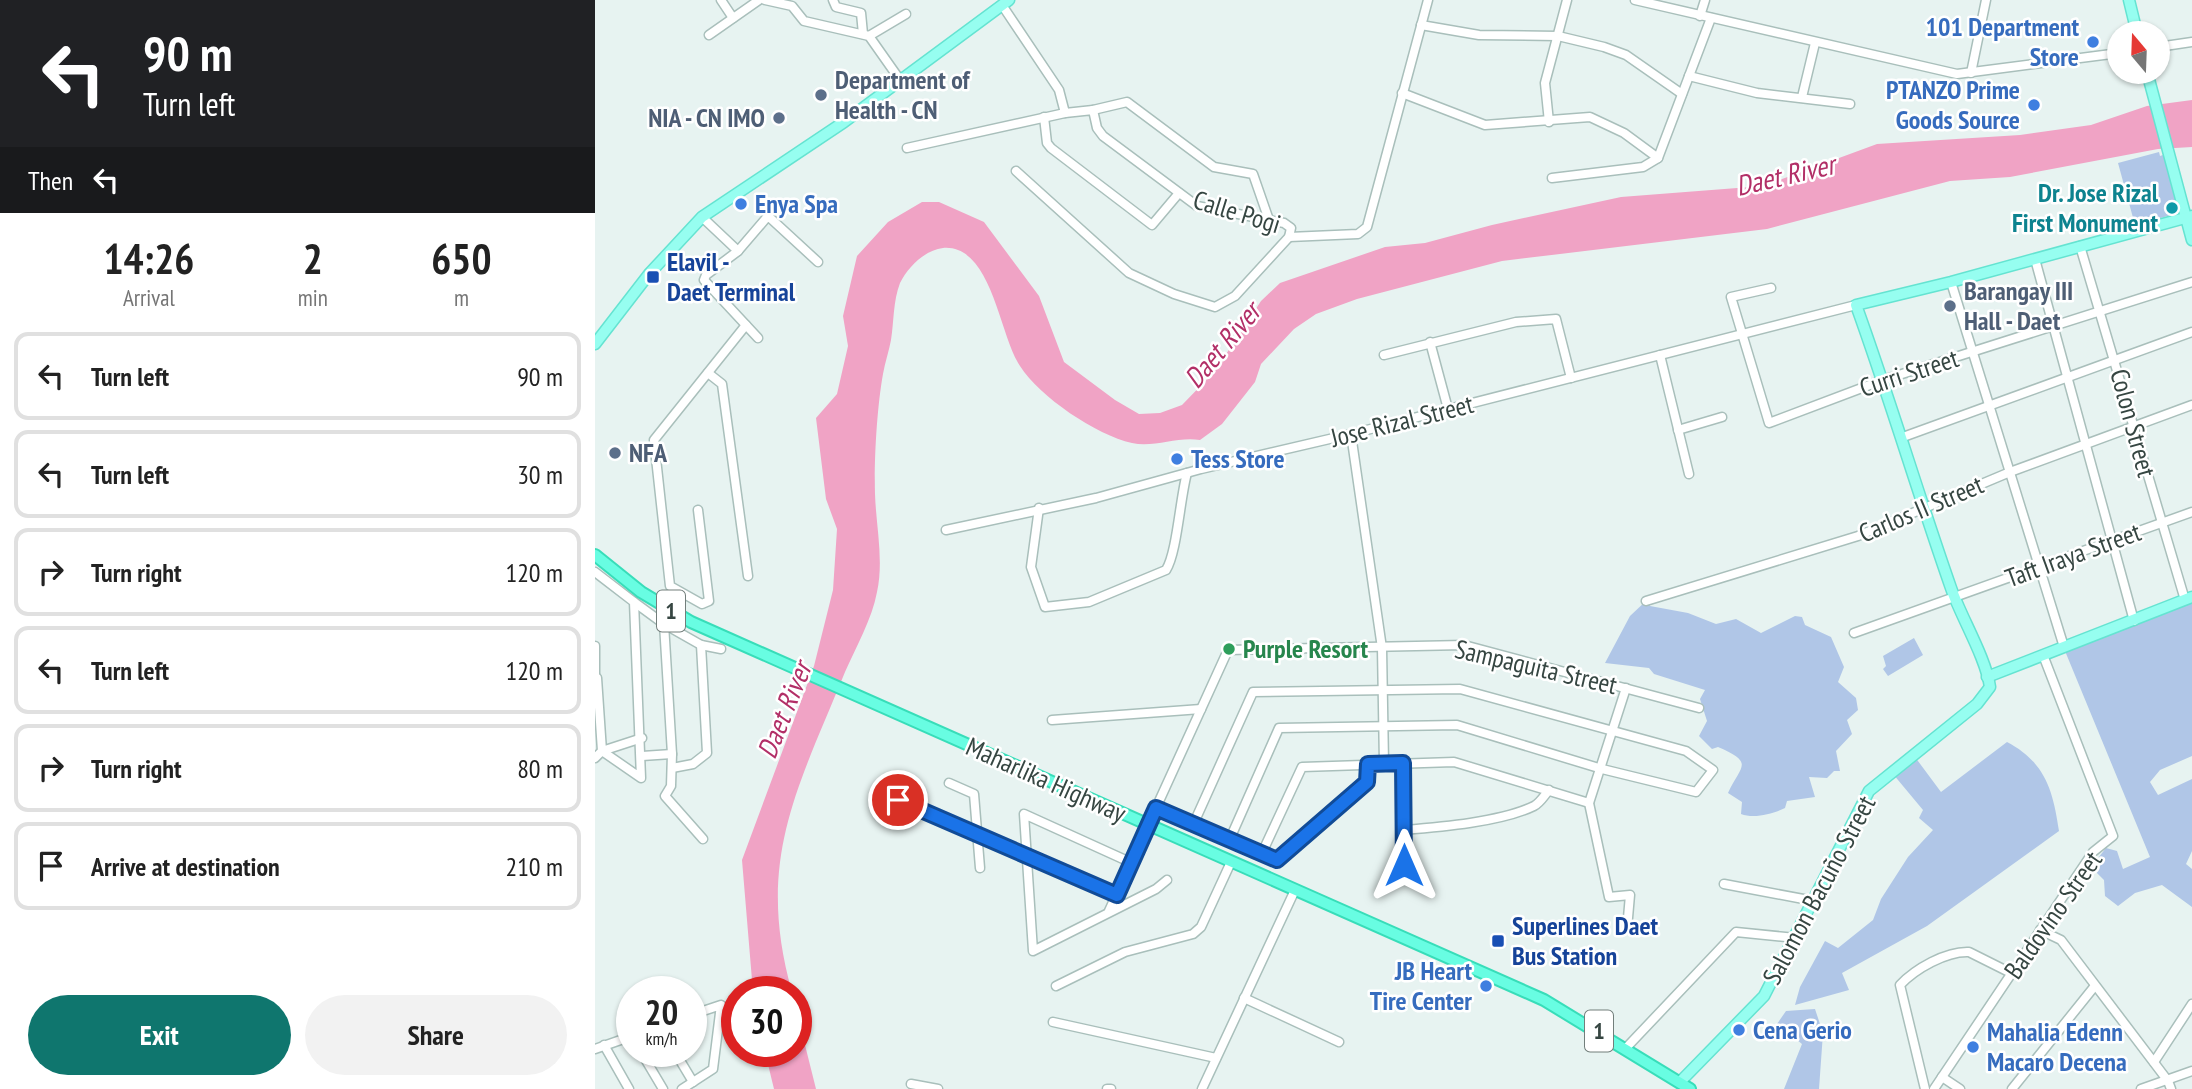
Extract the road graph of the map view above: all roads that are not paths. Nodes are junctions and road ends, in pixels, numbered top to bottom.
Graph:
1 (721, 0) edge
2 (759, 0) edge
3 (765, 0) edge
4 (833, 0) edge
5 (1427, 0) edge
6 (1567, 0) edge
7 (1635, 0) edge
8 (1705, 0) edge
9 (1986, 0) edge
10 (2129, 0) edge
11 (1005, 3) edge
12 (906, 14) dead end
13 (1700, 16) junction
14 (733, 18) junction
15 (1711, 18) junction
16 (2134, 21) edge
17 (1421, 25) junction
18 (709, 35) dead end
19 (866, 35) junction
20 (1558, 37) junction
21 (2192, 42) edge
22 (1815, 43) junction
23 (2170, 45) edge
24 (2107, 55) edge
25 (1971, 73) junction
26 (1689, 76) junction
27 (900, 80) junction
28 (2150, 84) edge
29 (1402, 93) junction
30 (1682, 94) junction
31 (1802, 97) junction
32 (1850, 104) dead end
33 (1093, 110) junction
34 (1065, 113) junction
35 (1044, 117) junction
36 (1549, 122) junction
37 (907, 148) dead end
38 (1658, 158) junction
39 (1016, 171) dead end
40 (1552, 178) dead end
41 (1179, 193) junction
42 (702, 216) junction
43 (2189, 216) edge
44 (1269, 220) junction
45 (1289, 237) junction
46 (2192, 240) edge
47 (2080, 246) junction
48 (738, 251) junction
49 (2035, 259) junction
50 (818, 262) dead end
51 (1951, 282) junction
52 (2192, 282) edge
53 (1771, 288) dead end
54 (1856, 305) junction
55 (2099, 311) junction
56 (746, 325) junction
57 (2053, 326) junction
58 (2192, 332) edge
59 (1741, 334) junction
60 (758, 338) dead end
61 (1430, 342) junction
62 (595, 344) edge
63 (1973, 352) junction
64 (1384, 355) dead end
65 (1660, 355) junction
66 (2116, 359) junction
67 (708, 373) junction
68 (1571, 378) junction
69 (2065, 379) junction
70 (1883, 380) junction
71 (2192, 405) edge
72 (1990, 407) junction
73 (1448, 409) junction
74 (1722, 417) dead end
75 (2134, 425) junction
76 (1678, 430) junction
77 (1351, 435) junction
78 (1903, 438) junction
79 (2085, 443) junction
80 (2010, 472) junction
81 (1187, 473) junction
82 (1689, 474) dead end
83 (1923, 507) junction
84 (1039, 508) junction
85 (698, 510) dead end
86 (2192, 512) edge
87 (2161, 523) junction
88 (946, 530) dead end
89 (2113, 542) junction
90 (597, 564) edge
91 (2040, 568) junction
92 (748, 576) dead end
93 (1954, 598) junction
94 (2188, 598) edge
95 (1646, 601) dead end
96 (634, 602) junction
97 (2134, 621) junction
98 (664, 624) junction
99 (1854, 633) dead end
100 (701, 645) junction
101 (595, 646) edge
102 (2064, 646) junction
103 (1382, 648) junction
104 (721, 649) dead end
105 (2043, 655) junction
106 (1987, 677) junction
107 (596, 678) edge
108 (1626, 688) junction
109 (1384, 691) junction
110 (1699, 708) dead end
111 (1201, 709) junction
112 (1052, 720) dead end
113 (1384, 728) junction
114 (1612, 732) junction
115 (642, 738) junction
116 (672, 754) junction
117 (598, 755) edge
118 (642, 756) junction
119 (1403, 763) junction
120 (1368, 764) junction
121 (1384, 764) junction
122 (672, 768) junction
123 (1602, 769) junction
124 (949, 783) dead end
125 (1549, 790) junction
126 (898, 800) dead end
127 (1589, 803) junction
128 (1156, 808) junction
129 (1193, 825) junction
130 (1150, 826) junction
131 (1404, 830) junction
132 (977, 834) junction
133 (703, 839) dead end
134 (1229, 841) junction
135 (1262, 853) junction
136 (1025, 855) junction
137 (1231, 862) junction
138 (1132, 863) junction
139 (1404, 865) dead end
140 (980, 868) dead end
141 (1167, 880) dead end
142 (1724, 884) dead end
143 (1295, 890) junction
144 (1117, 895) junction
145 (1814, 901) junction
146 (1109, 911) junction
147 (1627, 929) dead end
148 (2040, 930) junction
149 (1796, 938) junction
150 (2011, 973) junction
151 (1056, 986) dead end
152 (2094, 987) junction
153 (1244, 998) junction
154 (2192, 1004) edge
155 (707, 1010) edge
156 (1053, 1022) dead end
157 (616, 1041) edge
158 (1339, 1042) dead end
159 (604, 1045) junction
160 (1626, 1048) junction
161 (595, 1049) edge
162 (1216, 1058) junction
163 (2154, 1062) junction
164 (650, 1067) edge
165 (684, 1067) edge
166 (2192, 1071) edge
167 (1942, 1077) junction
168 (693, 1082) junction
169 (911, 1084) dead end
170 (2170, 1085) edge
171 (1677, 1086) edge
172 (629, 1089) edge
173 (663, 1089) edge
174 (682, 1089) edge
175 (938, 1089) edge
176 (1202, 1089) edge
177 (1690, 1089) edge
178 (1925, 1089) edge
179 (1934, 1089) edge
180 (1960, 1089) edge
181 (2012, 1089) edge
182 (2141, 1089) edge

1 - 14 street
2 - 14 street
3 - 19 street
4 - 19 street
5 - 17 street, Calle Pogi
6 - 20 street
7 - 13 street
8 - 13 street
9 - 25 street
10 - 16 main road
11 - 27 main road
11 - 34 street
12 - 19 street
13 - 15 street
14 - 18 street
15 - 22 street
15 - 26 street
17 - 20 street
17 - 29 street, Calle Pogi
19 - 27 street
20 - 30 street
20 - 36 street
21 - 23 street
22 - 25 street
22 - 31 street
24 - 25 street
26 - 30 street
26 - 31 street
27 - 42 main road
28 - 43 main road
29 - 36 street
29 - 45 street, Calle Pogi
30 - 38 street
31 - 32 street
33 - 34 street
33 - 41 street, Calle Pogi
33 - 44 street
34 - 35 street
35 - 37 street
35 - 41 street
36 - 38 street
38 - 40 street
39 - 45 street
41 - 44 street, Calle Pogi
42 - 48 street
42 - 62 main road
43 - 46 main road
43 - 47 main road
44 - 45 street, Calle Pogi
47 - 49 main road
47 - 55 street, Colon Street
48 - 50 street
48 - 56 street
49 - 51 main road
49 - 57 street
51 - 54 main road
51 - 63 street
52 - 55 street, Curri Street
53 - 59 street
54 - 59 street, Jose Rizal Street
54 - 70 main road
55 - 57 street, Curri Street
55 - 66 street, Colon Street
56 - 60 street
56 - 67 street
57 - 63 street, Curri Street
57 - 69 street
58 - 66 street
59 - 65 street, Jose Rizal Street
59 - 70 street, Curri Street
61 - 64 street
61 - 68 street
61 - 73 street
63 - 70 street, Curri Street
63 - 72 street
65 - 68 street, Jose Rizal Street
65 - 76 street
66 - 69 street
66 - 75 street, Colon Street
67 - 85 street
67 - 92 street
68 - 73 street, Jose Rizal Street
69 - 72 street
69 - 79 street
70 - 78 main road
71 - 75 street, Carlos II Street
72 - 78 street
72 - 80 street
73 - 77 street, Jose Rizal Street
74 - 76 street
75 - 79 street, Carlos II Street
75 - 87 street, Colon Street
76 - 82 street
77 - 81 street, Jose Rizal Street
77 - 103 street
78 - 83 main road
79 - 80 street, Carlos II Street
79 - 89 street
80 - 83 street, Carlos II Street
80 - 91 street
81 - 84 street, Jose Rizal Street
81 - 84 street
83 - 93 main road
83 - 95 street, Carlos II Street
84 - 88 street, Jose Rizal Street
86 - 87 street, Taft Iraya Street
87 - 89 street, Taft Iraya Street
87 - 94 street, Colon Street
89 - 91 street, Taft Iraya Street
89 - 97 street
90 - 96 street
90 - 130 highway, Maharlika Highway / 1
91 - 93 street, Taft Iraya Street
91 - 102 street
93 - 99 street, Taft Iraya Street
93 - 106 main road
94 - 97 main road
96 - 98 street
96 - 115 street
97 - 102 main road
98 - 100 street
98 - 116 street
100 - 104 street
100 - 122 street
101 - 107 street
102 - 105 main road
103 - 108 street, Sampaguita Street
103 - 109 street
103 - 111 street, Sampaguita Street
105 - 106 main road
105 - 148 street, Baldovino Street
106 - 145 main road, Salomon Bacuño Street
107 - 117 street
108 - 110 street, Sampaguita Street
108 - 114 street
109 - 113 street
109 - 114 street
109 - 129 street
111 - 112 street
111 - 128 street, Sampaguita Street
113 - 121 street
113 - 123 street
113 - 134 street
114 - 123 street
114 - 123 street
115 - 117 street
115 - 118 street
116 - 118 street
116 - 122 street
117 - 118 street
119 - 121 street
119 - 125 street
119 - 131 street
120 - 121 street
120 - 135 street
120 - 135 street
122 - 133 street
123 - 127 street
124 - 132 street
125 - 127 street
125 - 131 street
126 - 132 street
127 - 147 street
128 - 129 street
128 - 130 street, Sampaguita Street
129 - 134 street
130 - 137 highway, Maharlika Highway / 1
130 - 138 street, Sampaguita Street
131 - 139 street
132 - 136 street
132 - 140 street
134 - 135 street
136 - 138 street
136 - 144 street
136 - 146 street
137 - 143 highway, Maharlika Highway / 1
137 - 151 street
138 - 144 street, Sampaguita Street
141 - 146 street
142 - 145 street
143 - 153 street
143 - 160 highway, Maharlika Highway / 1
144 - 146 street, Sampaguita Street
145 - 149 main road, Salomon Bacuño Street
148 - 150 street, Baldovino Street
148 - 152 street
149 - 160 street
149 - 171 main road, Salomon Bacuño Street
150 - 167 street, Baldovino Street
150 - 178 street
152 - 163 street
152 - 181 street
153 - 158 street
153 - 162 street
154 - 163 street
155 - 168 street
156 - 162 street
157 - 159 street
159 - 161 street
159 - 172 street
160 - 171 highway, Maharlika Highway / 1
162 - 176 street
163 - 170 street
164 - 173 street
165 - 168 street
166 - 170 street
167 - 179 street, Baldovino Street
167 - 180 street
168 - 174 street
169 - 175 street
170 - 182 street
171 - 177 highway, Maharlika Highway / 1

